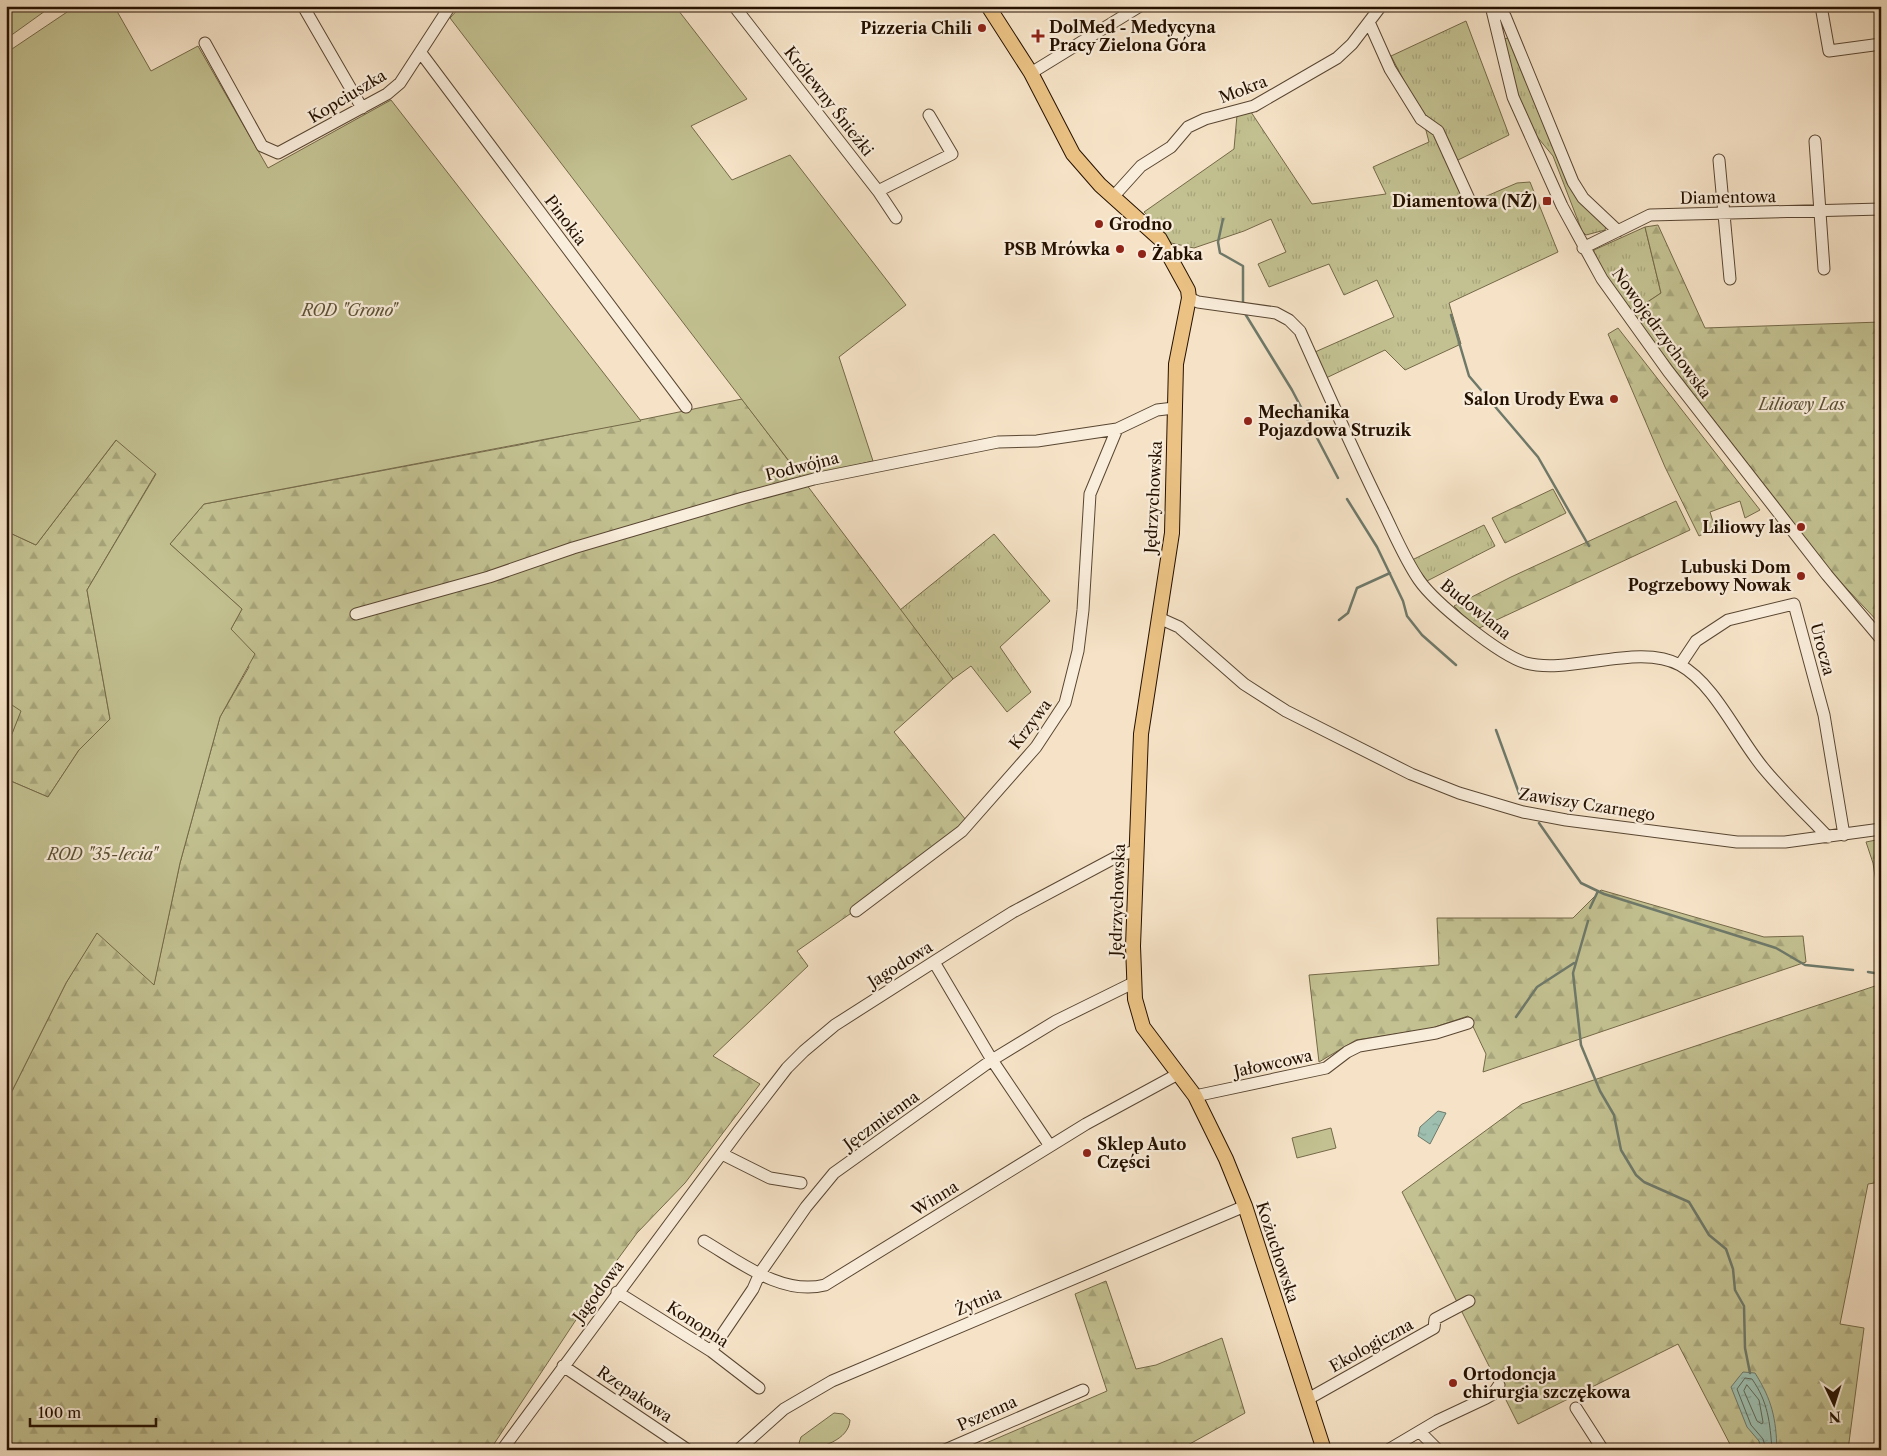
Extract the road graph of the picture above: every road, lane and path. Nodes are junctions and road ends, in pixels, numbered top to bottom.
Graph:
1 (303, 6) edge
2 (450, 6) edge
3 (734, 6) edge
4 (988, 6) edge
5 (1140, 6) edge
6 (1382, 6) edge
7 (1821, 6) edge
8 (1491, 8) edge
9 (440, 12) edge
10 (1369, 22) junction
11 (205, 43) dead end
12 (1881, 44) edge
13 (421, 53) junction
14 (1031, 74) junction
15 (362, 108) junction
16 (929, 115) dead end
17 (1816, 141) dead end
18 (1719, 160) dead end
19 (878, 190) junction
20 (1112, 196) junction
21 (1469, 199) dead end
22 (1881, 209) edge
23 (1821, 212) junction
24 (1724, 214) junction
25 (896, 218) dead end
26 (1618, 231) junction
27 (1583, 248) junction
28 (1824, 269) dead end
29 (1730, 279) dead end
30 (1189, 298) junction
31 (686, 407) dead end
32 (1174, 408) junction
33 (1117, 429) junction
34 (356, 614) dead end
35 (1159, 618) junction
36 (1881, 639) edge
37 (1680, 665) junction
38 (1881, 828) edge
39 (1844, 835) junction
40 (1828, 838) junction
41 (1136, 851) junction
42 (856, 911) dead end
43 (934, 962) junction
44 (1133, 982) junction
45 (1468, 1023) dead end
46 (992, 1060) junction
47 (1178, 1074) junction
48 (1195, 1096) junction
49 (1050, 1146) junction
50 (722, 1154) junction
51 (801, 1183) dead end
52 (1245, 1206) junction
53 (704, 1241) dead end
54 (760, 1273) junction
55 (617, 1292) junction
56 (1469, 1301) dead end
57 (711, 1351) junction
58 (563, 1366) junction
59 (1498, 1385) dead end
60 (759, 1388) dead end
61 (1084, 1390) dead end
62 (1308, 1399) junction
63 (1576, 1408) dead end
64 (1420, 1432) junction
65 (502, 1450) edge
66 (688, 1450) edge
67 (738, 1450) edge
68 (945, 1450) edge
69 (1324, 1450) edge
70 (1388, 1450) edge
71 (1438, 1450) edge
72 (1603, 1450) edge

1 - 15 street
2 - 9 street, Kopciuszka
3 - 19 street, Królewny Śnieżki
4 - 14 main road, Jędrzychowska
5 - 14 street
6 - 10 street, Mokra
7 - 12 street
8 - 26 street
8 - 27 street, Nowojędrzychowska
9 - 13 street, Kopciuszka
10 - 20 street, Mokra
10 - 21 street
11 - 15 street, Kopciuszka
13 - 15 street, Kopciuszka
13 - 31 street, Pinokia
14 - 20 main road, Jędrzychowska
16 - 19 street
17 - 23 street
18 - 24 street
19 - 25 street, Królewny Śnieżki
20 - 30 main road, Jędrzychowska
22 - 23 street, Diamentowa
23 - 24 street, Diamentowa
23 - 28 street
24 - 26 street, Diamentowa
24 - 29 street
26 - 27 street, Diamentowa
27 - 36 street, Nowojędrzychowska
30 - 32 main road, Jędrzychowska
30 - 37 street, Budowlana
32 - 33 street, Podwójna
32 - 35 main road, Jędrzychowska
33 - 34 street, Podwójna
33 - 42 street, Krzywa
35 - 40 street, Zawiszy Czarnego
35 - 41 main road, Jędrzychowska
37 - 39 street, Urocza
37 - 40 street, Budowlana
38 - 39 street, Zawiszy Czarnego
39 - 40 street, Zawiszy Czarnego
41 - 43 street, Jagodowa
41 - 44 main road, Jędrzychowska
43 - 46 street
43 - 50 street, Jagodowa
44 - 46 street, Jęczmienna
44 - 47 main road, Jędrzychowska
45 - 48 street, Jałowcowa
46 - 49 street
46 - 54 street, Jęczmienna
47 - 48 main road, Kożuchowska
47 - 49 street, Winna
48 - 52 main road, Kożuchowska
49 - 54 street, Winna
50 - 51 street
50 - 55 street, Jagodowa
52 - 62 main road, Kożuchowska
52 - 67 street, Żytnia
53 - 54 street, Winna
54 - 57 street, Jęczmienna
55 - 57 street, Konopna
55 - 58 street, Jagodowa
56 - 62 street, Ekologiczna
57 - 60 street, Konopna
58 - 65 street, Jagodowa
58 - 66 street, Rzepakowa
59 - 64 street
61 - 68 street, Pszenna
62 - 69 main road, Kożuchowska
63 - 72 street
64 - 70 street
64 - 71 street

